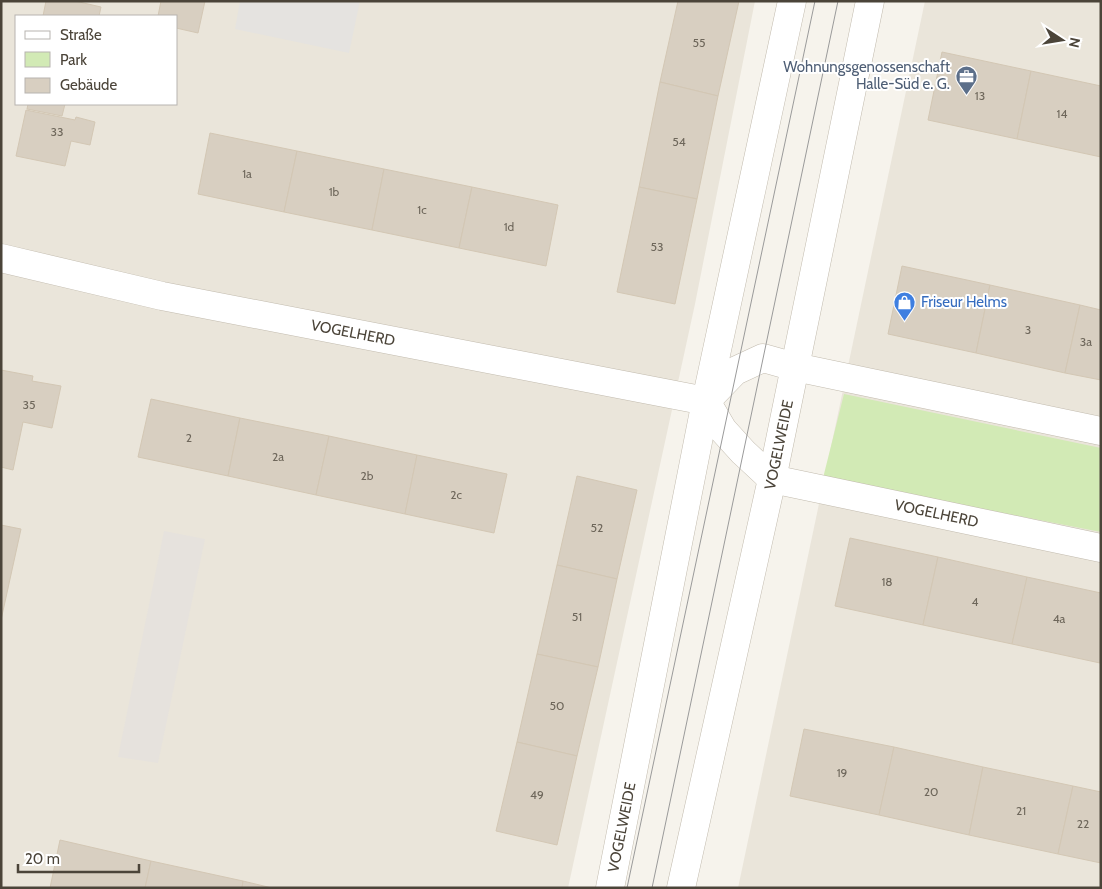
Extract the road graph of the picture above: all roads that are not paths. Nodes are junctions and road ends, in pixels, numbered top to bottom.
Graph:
1 (792, 1) edge
2 (870, 1) edge
3 (1, 258) edge
4 (795, 367) junction
5 (706, 401) junction
6 (1101, 431) edge
7 (772, 479) junction
8 (1101, 548) edge
9 (610, 888) edge
10 (681, 888) edge

1 - 5 street, VOGELWEIDE
2 - 4 street, VOGELWEIDE
3 - 5 street, VOGELHERD
4 - 5 street
4 - 6 street
4 - 7 street, VOGELWEIDE
5 - 7 street
5 - 9 street, VOGELWEIDE
7 - 8 street, VOGELHERD
7 - 10 street, VOGELWEIDE

